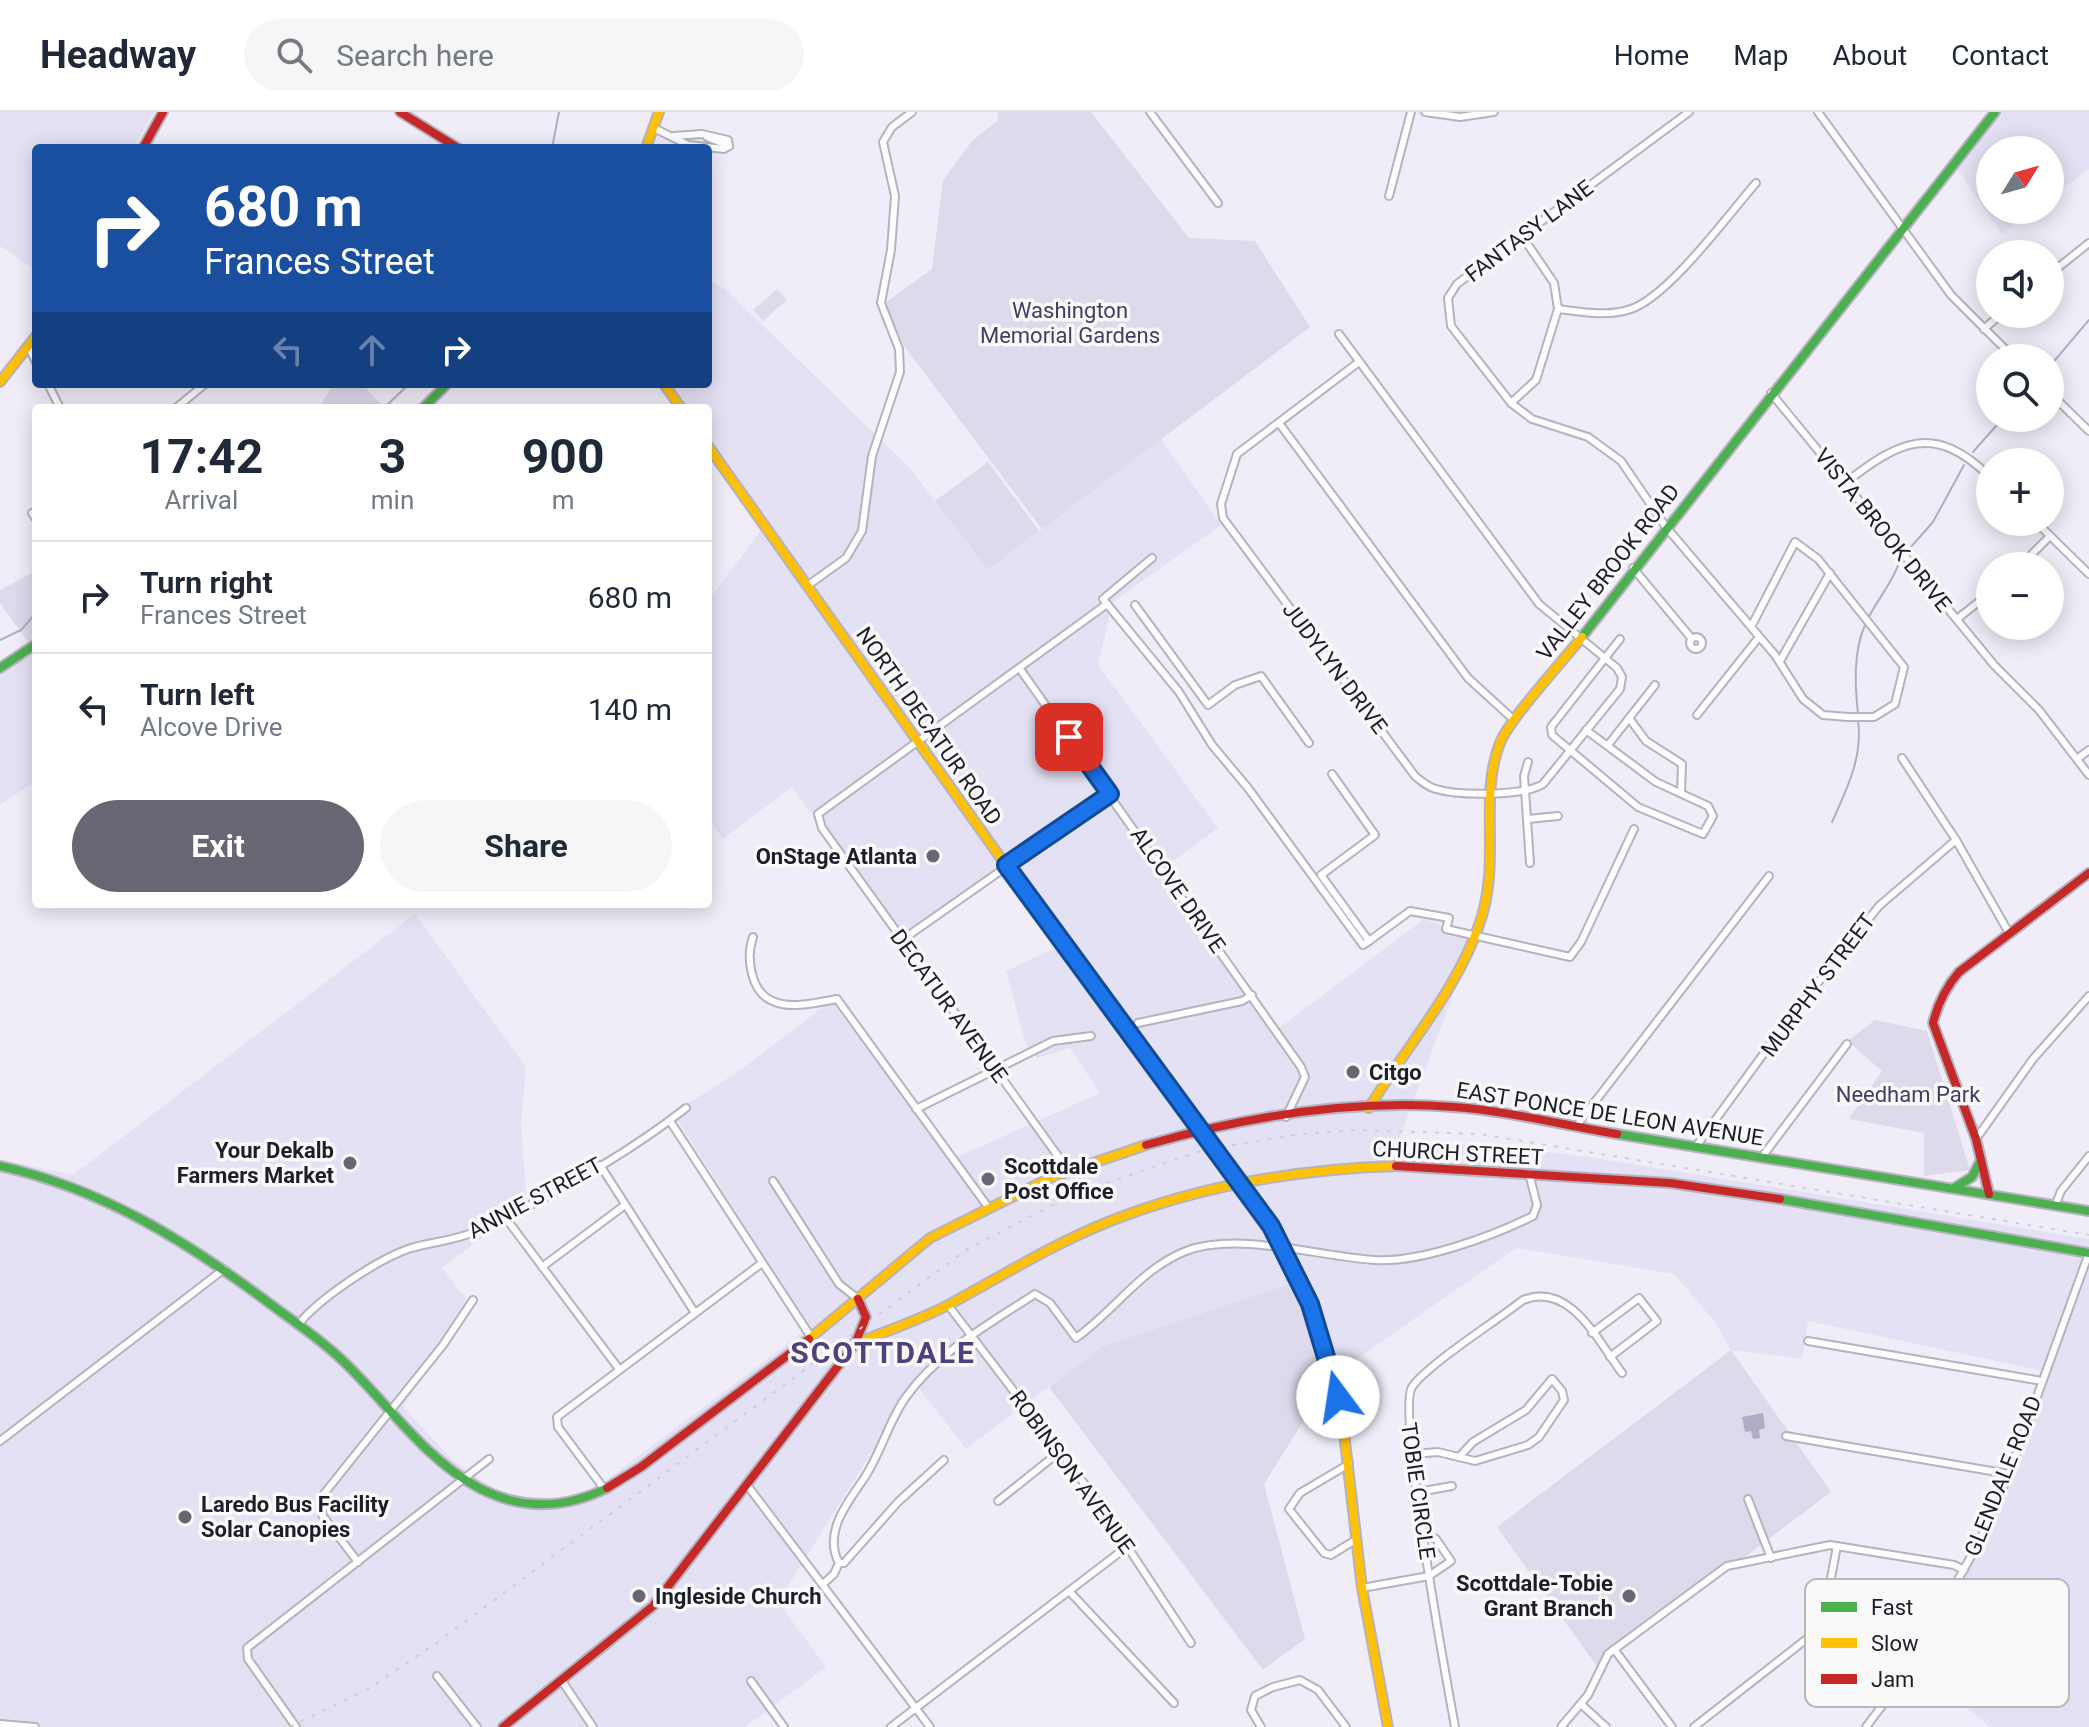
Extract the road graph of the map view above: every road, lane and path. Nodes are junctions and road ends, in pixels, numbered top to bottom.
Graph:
1 (163, 112) edge
2 (400, 112) edge
3 (659, 112) edge
4 (912, 112) edge
5 (1150, 112) edge
6 (1411, 112) edge
7 (1425, 112) edge
8 (1494, 112) edge
9 (1689, 112) edge
10 (1818, 112) edge
11 (1995, 112) edge
12 (654, 128) junction
13 (674, 136) junction
14 (145, 144) edge
15 (452, 144) edge
16 (648, 144) edge
17 (686, 144) edge
18 (712, 146) edge
19 (1756, 183) dead end
20 (1389, 196) dead end
21 (1218, 203) dead end
22 (1902, 227) junction
23 (1522, 236) junction
24 (2089, 243) edge
25 (2064, 263) edge
26 (1558, 309) junction
27 (1984, 329) joint
28 (1339, 334) dead end
29 (32, 343) edge
30 (2000, 344) edge
31 (29, 348) junction
32 (32, 354) edge
33 (1359, 362) junction
34 (0, 382) edge
35 (200, 388) edge
36 (443, 388) edge
37 (1771, 393) junction
38 (1511, 403) junction
39 (181, 404) edge
40 (427, 404) edge
41 (2064, 407) edge
42 (2089, 416) edge
43 (1279, 423) junction
44 (2081, 424) junction
45 (2089, 431) edge
46 (712, 452) edge
47 (1976, 466) edge
48 (1845, 483) junction
49 (1666, 527) junction
50 (2050, 536) joint
51 (2034, 552) edge
52 (1152, 558) dead end
53 (1633, 568) junction
54 (1830, 573) junction
55 (2089, 574) edge
56 (807, 586) junction
57 (1107, 604) junction
58 (1976, 604) edge
59 (1135, 605) dead end
60 (1957, 619) junction
61 (1751, 627) junction
62 (1759, 637) junction
63 (1579, 639) junction
64 (1620, 639) dead end
65 (1692, 639) dead end
66 (32, 647) edge
67 (1605, 659) junction
68 (1780, 661) junction
69 (0, 668) edge
70 (1020, 669) junction
71 (1655, 685) dead end
72 (1208, 705) junction
73 (1697, 715) dead end
74 (1195, 717) junction
75 (1629, 718) junction
76 (1514, 720) junction
77 (1586, 730) junction
78 (917, 741) junction
79 (1309, 743) dead end
80 (1608, 745) junction
81 (2089, 750) edge
82 (1568, 751) junction
83 (1902, 758) dead end
84 (2077, 759) junction
85 (1528, 762) dead end
86 (1332, 774) dead end
87 (2089, 775) edge
88 (1490, 791) junction
89 (1526, 791) junction
90 (1681, 793) junction
91 (1110, 794) junction
92 (1558, 816) dead end
93 (1528, 819) junction
94 (1634, 829) dead end
95 (1956, 840) junction
96 (1530, 863) dead end
97 (1006, 865) junction
98 (2089, 873) edge
99 (1769, 876) dead end
100 (1318, 877) junction
101 (2009, 933) junction
102 (1475, 936) junction
103 (753, 937) dead end
104 (902, 940) junction
105 (1252, 995) junction
106 (2089, 996) edge
107 (1138, 1023) dead end
108 (1091, 1036) dead end
109 (1847, 1044) dead end
110 (994, 1069) junction
111 (686, 1108) dead end
112 (1369, 1108) junction
113 (916, 1109) junction
114 (1286, 1117) junction
115 (670, 1121) junction
116 (1577, 1125) junction
117 (1201, 1131) junction
118 (1976, 1139) junction
119 (1697, 1145) junction
120 (2089, 1156) edge
121 (1762, 1157) junction
122 (1981, 1159) junction
123 (600, 1165) junction
124 (0, 1166) edge
125 (1068, 1170) junction
126 (1529, 1173) junction
127 (773, 1181) dead end
128 (1240, 1182) junction
129 (1954, 1188) junction
130 (1989, 1194) junction
131 (625, 1205) junction
132 (2055, 1206) junction
133 (988, 1208) junction
134 (2089, 1211) edge
135 (505, 1217) junction
136 (1285, 1250) junction
137 (2089, 1253) edge
138 (762, 1263) junction
139 (542, 1267) junction
140 (224, 1269) junction
141 (858, 1299) junction
142 (473, 1300) dead end
143 (948, 1305) junction
144 (695, 1313) junction
145 (298, 1325) junction
146 (1592, 1333) junction
147 (970, 1335) junction
148 (811, 1337) junction
149 (1808, 1341) dead end
150 (855, 1344) junction
151 (1610, 1357) junction
152 (619, 1369) junction
153 (1622, 1373) dead end
154 (2042, 1381) junction
155 (392, 1409) junction
156 (1786, 1436) dead end
157 (0, 1441) edge
158 (1058, 1453) junction
159 (1413, 1454) junction
160 (1459, 1457) junction
161 (489, 1459) dead end
162 (944, 1460) dead end
163 (1349, 1464) junction
164 (2009, 1474) junction
165 (465, 1480) junction
166 (747, 1485) junction
167 (1452, 1486) dead end
168 (605, 1490) junction
169 (1418, 1492) junction
170 (1748, 1499) dead end
171 (998, 1501) dead end
172 (1424, 1533) junction
173 (1357, 1539) junction
174 (1128, 1546) junction
175 (1837, 1546) junction
176 (1771, 1558) junction
177 (358, 1562) junction
178 (839, 1563) junction
179 (1964, 1570) junction
180 (1429, 1576) junction
181 (1831, 1579) edge
182 (1959, 1579) edge
183 (823, 1584) junction
184 (1362, 1588) junction
185 (1069, 1591) junction
186 (1805, 1640) edge
187 (1191, 1643) dead end
188 (1614, 1649) junction
189 (437, 1676) dead end
190 (562, 1681) junction
191 (751, 1681) dead end
192 (1174, 1703) dead end
193 (1582, 1705) junction
194 (1881, 1707) edge
195 (916, 1708) junction
196 (0, 1724) edge
197 (35, 1727) edge
198 (296, 1727) edge
199 (477, 1727) edge
200 (503, 1727) edge
201 (593, 1727) edge
202 (784, 1727) edge
203 (891, 1727) edge
204 (930, 1727) edge
205 (1261, 1727) edge
206 (1346, 1727) edge
207 (1388, 1727) edge
208 (1455, 1727) edge
209 (1561, 1727) edge
210 (1606, 1727) edge
211 (1672, 1727) edge
212 (1694, 1727) edge
213 (1866, 1727) edge

1 - 14 main road
2 - 15 main road
3 - 12 main road
4 - 56 street
5 - 21 street
6 - 20 street
7 - 8 street
9 - 23 street, FANTASY LANE
10 - 22 street
11 - 22 main road, VALLEY BROOK ROAD
12 - 13 street
12 - 16 main road
13 - 17 street
13 - 18 street
19 - 26 street
22 - 27 street
22 - 37 main road, VALLEY BROOK ROAD
23 - 26 street
23 - 38 street, FANTASY LANE
24 - 25 street
26 - 38 street
27 - 30 street
28 - 33 street
29 - 31 main road
31 - 32 street
31 - 34 main road
33 - 43 street
33 - 63 street
35 - 39 street
36 - 40 main road
37 - 48 street, VISTA BROOK DRIVE
37 - 49 main road, VALLEY BROOK ROAD
38 - 49 street, FANTASY LANE
41 - 44 street
42 - 44 street
43 - 76 street
43 - 88 street, JUDYLYN DRIVE
44 - 45 street
46 - 56 main road, NORTH DECATUR ROAD
47 - 48 street
48 - 60 street, VISTA BROOK DRIVE
49 - 53 main road, VALLEY BROOK ROAD
49 - 61 street, FANTASY LANE
50 - 51 street
50 - 55 street
52 - 57 street
53 - 63 main road, VALLEY BROOK ROAD
53 - 65 street
54 - 61 street
54 - 68 street
54 - 68 street, FANTASY LANE
56 - 78 main road, NORTH DECATUR ROAD
57 - 70 street
57 - 74 street
58 - 60 street
59 - 72 street
60 - 84 street, VISTA BROOK DRIVE
61 - 62 street, FANTASY LANE
62 - 68 street, FANTASY LANE
62 - 73 street
63 - 67 street
63 - 76 main road, VALLEY BROOK ROAD
64 - 67 street
66 - 69 main road
67 - 77 street
67 - 82 street
70 - 78 street
70 - 91 street, ALCOVE DRIVE
71 - 75 street
72 - 74 street
72 - 79 street
74 - 100 street
75 - 80 street
75 - 90 street
76 - 88 main road, VALLEY BROOK ROAD
77 - 80 street
77 - 82 street
78 - 97 main road, NORTH DECATUR ROAD
78 - 104 street, DECATUR AVENUE
80 - 90 street
81 - 84 street
82 - 89 street
82 - 90 street
83 - 95 street
84 - 87 street, VISTA BROOK DRIVE
85 - 89 street
86 - 100 street
88 - 89 street, JUDYLYN DRIVE
88 - 102 main road, VALLEY BROOK ROAD
89 - 93 street
91 - 97 street
91 - 105 street, ALCOVE DRIVE
92 - 93 street
93 - 96 street
94 - 102 street
95 - 101 street
95 - 119 street, MURPHY STREET
97 - 104 street
97 - 117 main road, NORTH DECATUR ROAD
98 - 101 main road
99 - 116 street
100 - 102 street
101 - 118 main road
102 - 112 main road, VALLEY BROOK ROAD
103 - 113 street
104 - 110 street, DECATUR AVENUE
105 - 107 street
105 - 114 street, ALCOVE DRIVE
106 - 118 street
108 - 110 street
109 - 121 street
110 - 113 street
110 - 125 street, DECATUR AVENUE
111 - 115 street, ANNIE STREET
112 - 114 main road, EAST PONCE DE LEON AVENUE
112 - 116 main road, EAST PONCE DE LEON AVENUE
113 - 133 street
114 - 117 main road, EAST PONCE DE LEON AVENUE
115 - 123 street, ANNIE STREET
115 - 138 street
116 - 119 main road, EAST PONCE DE LEON AVENUE
117 - 125 main road, EAST PONCE DE LEON AVENUE
117 - 128 main road, NORTH DECATUR ROAD
118 - 122 main road
119 - 121 main road, EAST PONCE DE LEON AVENUE
120 - 132 street
121 - 129 main road, EAST PONCE DE LEON AVENUE
122 - 129 main road
122 - 130 main road
123 - 131 street
123 - 135 street, ANNIE STREET
124 - 140 main road, EAST PONCE DE LEON AVENUE
125 - 133 main road, EAST PONCE DE LEON AVENUE
126 - 128 main road, CHURCH STREET
126 - 136 street
126 - 137 main road, CHURCH STREET
127 - 141 street
128 - 136 main road, NORTH DECATUR ROAD
128 - 143 main road, CHURCH STREET
129 - 130 main road, EAST PONCE DE LEON AVENUE
130 - 132 main road, EAST PONCE DE LEON AVENUE
131 - 139 street
131 - 144 street
132 - 134 main road, EAST PONCE DE LEON AVENUE
133 - 141 main road, EAST PONCE DE LEON AVENUE
135 - 139 street
135 - 145 street, ANNIE STREET
136 - 147 street
136 - 163 main road, NORTH DECATUR ROAD
137 - 154 street, GLENDALE ROAD
138 - 144 street
138 - 148 street
139 - 152 street
140 - 145 main road, EAST PONCE DE LEON AVENUE
140 - 157 street
141 - 148 main road, EAST PONCE DE LEON AVENUE
141 - 150 main road
142 - 155 street
143 - 147 street, ROBINSON AVENUE
143 - 150 main road, CHURCH STREET
144 - 152 street
145 - 155 main road, EAST PONCE DE LEON AVENUE
146 - 151 street, TOBIE CIRCLE
146 - 151 street
146 - 159 street, TOBIE CIRCLE
147 - 158 street, ROBINSON AVENUE
147 - 178 street
148 - 168 main road, EAST PONCE DE LEON AVENUE
149 - 154 street
150 - 166 main road
151 - 153 street, TOBIE CIRCLE
152 - 168 street
154 - 164 street, GLENDALE ROAD
155 - 165 main road, EAST PONCE DE LEON AVENUE
155 - 177 street
156 - 164 street
158 - 171 street
158 - 174 street, ROBINSON AVENUE
159 - 160 street
159 - 169 street, TOBIE CIRCLE
160 - 160 street
161 - 165 street
162 - 178 street
163 - 173 main road, NORTH DECATUR ROAD
163 - 173 street
164 - 179 street, GLENDALE ROAD
165 - 168 main road, EAST PONCE DE LEON AVENUE
165 - 177 street
166 - 183 street
166 - 190 main road
167 - 169 street
169 - 172 street, TOBIE CIRCLE
170 - 176 street
172 - 180 street, TOBIE CIRCLE
172 - 180 street
173 - 184 main road, NORTH DECATUR ROAD
174 - 185 street
174 - 187 street, ROBINSON AVENUE
175 - 176 street
175 - 179 street
175 - 181 street
176 - 188 street
177 - 198 street
178 - 183 street
179 - 182 street, GLENDALE ROAD
180 - 184 street
180 - 208 street, TOBIE CIRCLE
183 - 195 street
184 - 207 main road, NORTH DECATUR ROAD
185 - 192 street
185 - 195 street
186 - 212 street
188 - 193 street
188 - 211 street
189 - 199 street
190 - 200 main road
190 - 201 street
191 - 202 street
193 - 209 street
193 - 210 street
194 - 213 street, GLENDALE ROAD
195 - 203 street
195 - 204 street
196 - 197 street
205 - 206 street

